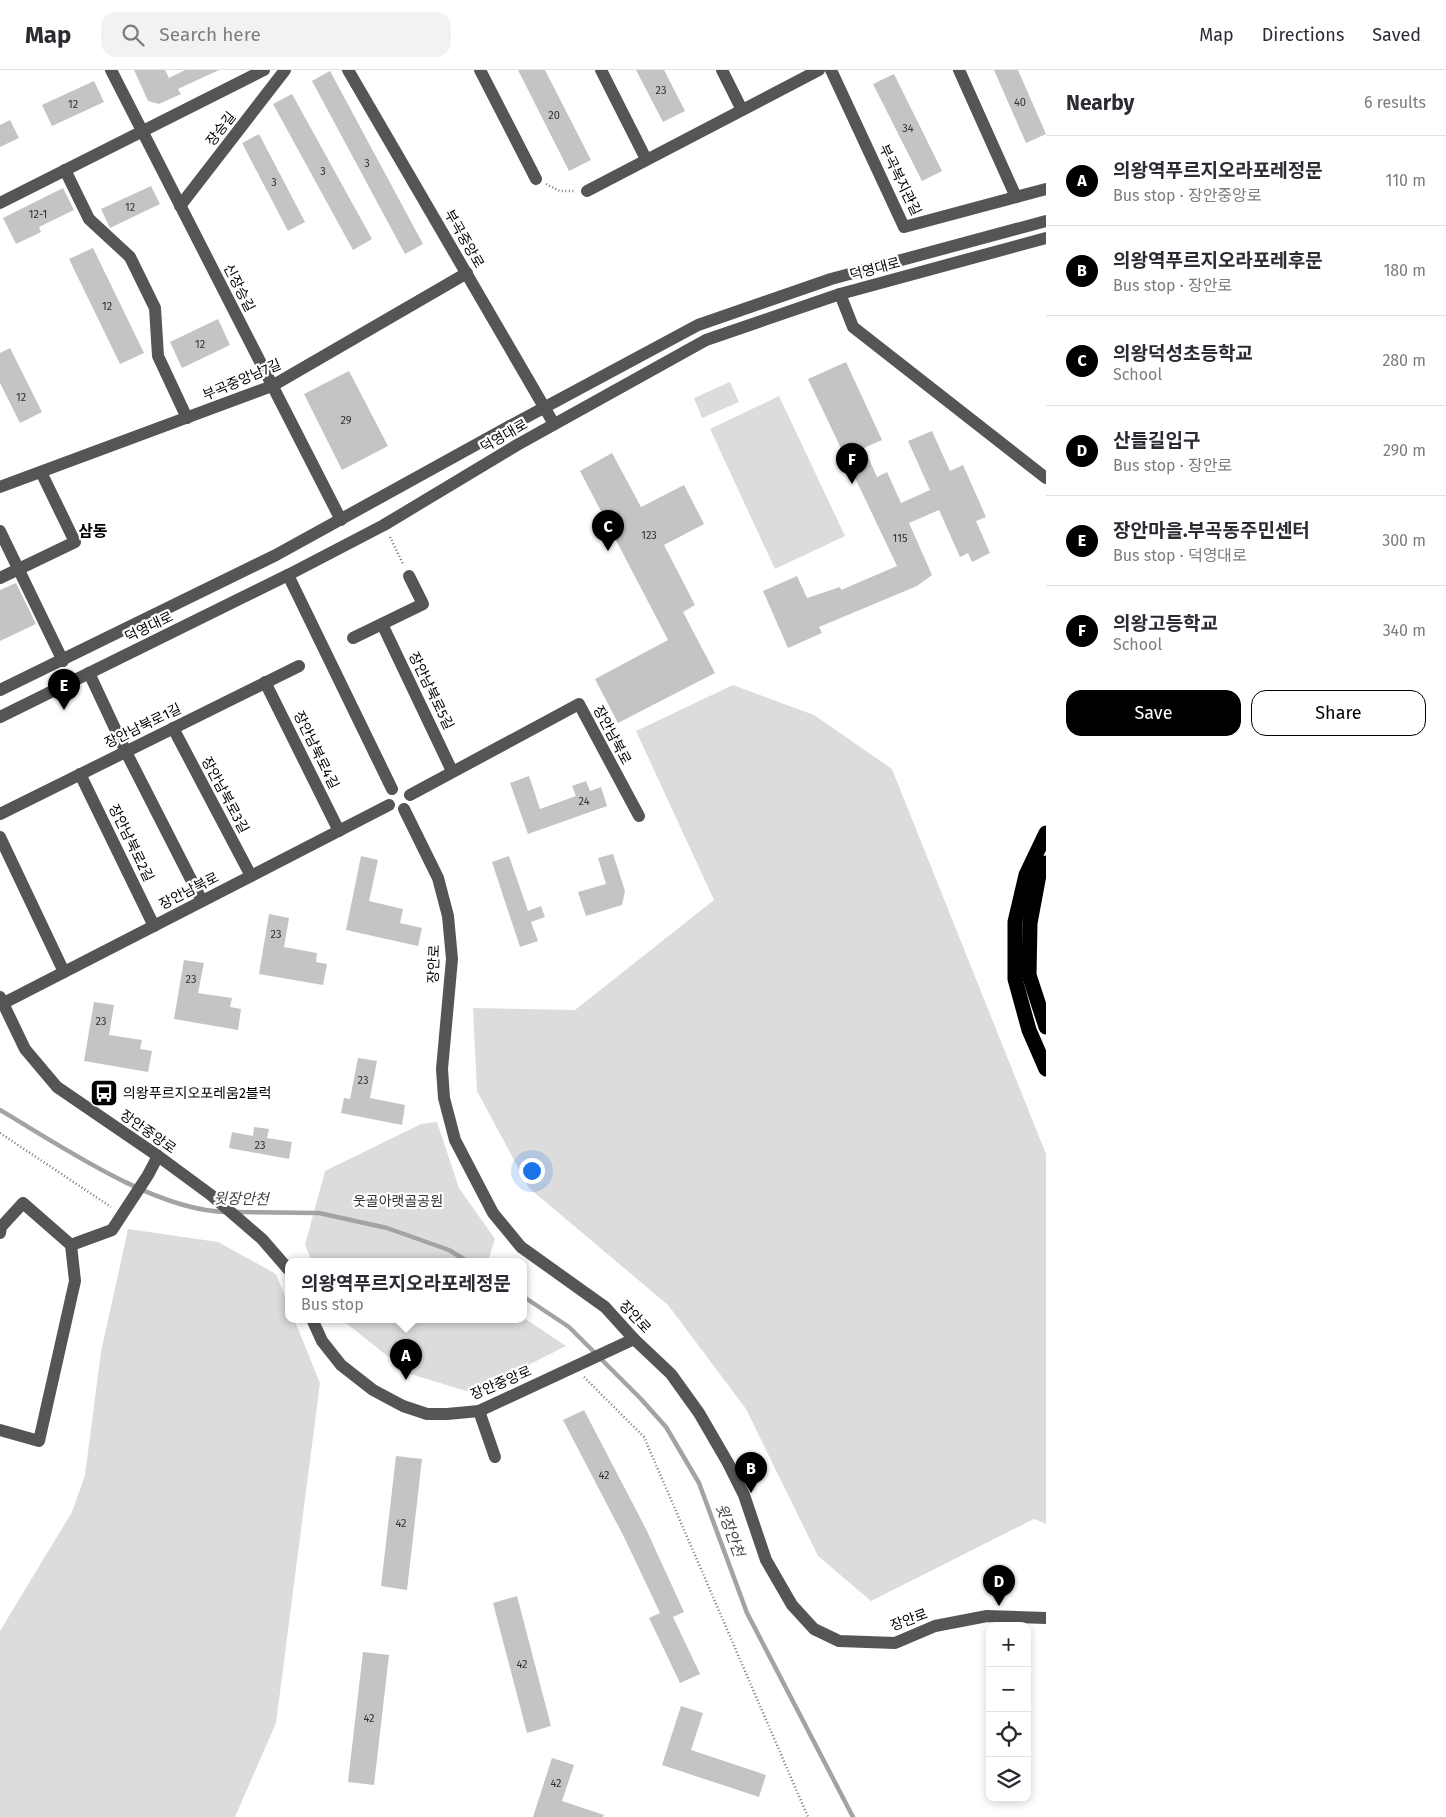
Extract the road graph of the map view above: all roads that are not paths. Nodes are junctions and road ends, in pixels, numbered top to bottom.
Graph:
1 (111, 70) edge
2 (234, 70) edge
3 (264, 70) edge
4 (285, 70) edge
5 (348, 70) edge
6 (480, 70) edge
7 (601, 70) edge
8 (722, 70) edge
9 (819, 70) edge
10 (831, 70) edge
11 (959, 70) edge
12 (241, 82) junction
13 (742, 110) junction
14 (142, 132) junction
15 (646, 159) junction
16 (65, 170) junction
17 (536, 180) road end
18 (1046, 189) edge
19 (587, 191) road end
20 (1016, 197) junction
21 (0, 203) edge
22 (180, 206) junction
23 (1046, 221) edge
24 (1046, 238) edge
25 (467, 273) junction
26 (840, 294) junction
27 (272, 386) junction
28 (544, 407) junction
29 (187, 418) junction
30 (554, 424) junction
31 (41, 472) junction
32 (1046, 478) edge
33 (0, 487) edge
34 (341, 520) junction
35 (0, 531) edge
36 (18, 569) junction
37 (288, 576) junction
38 (409, 576) road end
39 (0, 578) edge
40 (382, 624) junction
41 (353, 638) dead end
42 (63, 661) junction
43 (299, 666) dead end
44 (89, 674) junction
45 (266, 682) junction
46 (0, 690) edge
47 (0, 717) edge
48 (173, 728) junction
49 (126, 752) junction
50 (452, 771) junction
51 (80, 774) junction
52 (392, 789) junction
53 (410, 795) junction
54 (389, 806) junction
55 (404, 810) junction
56 (0, 814) edge
57 (640, 816) dead end
58 (339, 831) junction
59 (1046, 834) edge
60 (0, 837) edge
61 (1046, 863) edge
62 (251, 876) junction
63 (202, 902) junction
64 (154, 926) junction
65 (64, 972) junction
66 (1, 1002) edge
67 (1046, 1027) edge
68 (1046, 1069) edge
69 (158, 1156) junction
70 (0, 1233) edge
71 (71, 1245) junction
72 (285, 1266) edge
73 (314, 1323) edge
74 (634, 1339) junction
75 (479, 1411) junction
76 (0, 1430) edge
77 (495, 1457) dead end
78 (1046, 1618) edge

1 - 14 street, 신장승길
2 - 12 street
3 - 12 street, 장승길
4 - 22 street, 장승길
5 - 25 street, 부곡중앙로
6 - 17 street
7 - 15 street
8 - 13 street
9 - 13 street
10 - 20 street, 부곡복지관길
11 - 20 street
12 - 14 street, 장승길
13 - 15 street
14 - 16 street, 장승길
14 - 22 street, 신장승길
15 - 19 street
16 - 21 street, 장승길
16 - 29 street
18 - 20 street, 부곡복지관길
22 - 27 street, 신장승길
23 - 28 street, 덕영대로
24 - 26 street, 덕영대로
25 - 27 street, 부곡중앙남7길
25 - 28 street, 부곡중앙로
26 - 30 street, 덕영대로
26 - 32 street
27 - 29 street, 부곡중앙남7길
27 - 34 street, 신장승길
28 - 30 street, 부곡중앙로
28 - 34 street, 덕영대로
29 - 31 street, 부곡중앙남7길
30 - 37 street, 덕영대로
31 - 33 street, 부곡중앙남7길
31 - 36 street
34 - 42 street, 덕영대로
35 - 36 street
36 - 39 street
36 - 42 street
37 - 44 street, 덕영대로
37 - 52 street
38 - 40 street
40 - 41 street
40 - 50 street, 장안남북로5길
42 - 46 street, 덕영대로
43 - 45 street, 장안남북로1길
44 - 47 street, 덕영대로
44 - 49 street
45 - 48 street, 장안남북로1길
45 - 58 street, 장안남북로4길
48 - 49 street, 장안남북로1길
48 - 62 street, 장안남북로3길
49 - 51 street, 장안남북로1길
49 - 63 street
50 - 53 street, 장안남북로
50 - 57 street, 장안남북로
51 - 56 street, 장안남북로1길
51 - 64 street, 장안남북로2길
52 - 53 street
52 - 54 street
53 - 55 street
54 - 55 street
54 - 58 street, 장안남북로
55 - 74 street, 장안로
58 - 62 street, 장안남북로
59 - 68 highway
60 - 65 street
61 - 67 highway
62 - 63 street, 장안남북로
63 - 64 street, 장안남북로
64 - 65 street, 장안남북로
65 - 66 street, 장안남북로
66 - 69 street, 장안중앙로
69 - 71 street
69 - 72 street, 장안중앙로
70 - 71 street
71 - 76 street
73 - 75 street, 장안중앙로
74 - 75 street, 장안중앙로
74 - 78 street, 장안로
75 - 77 street

